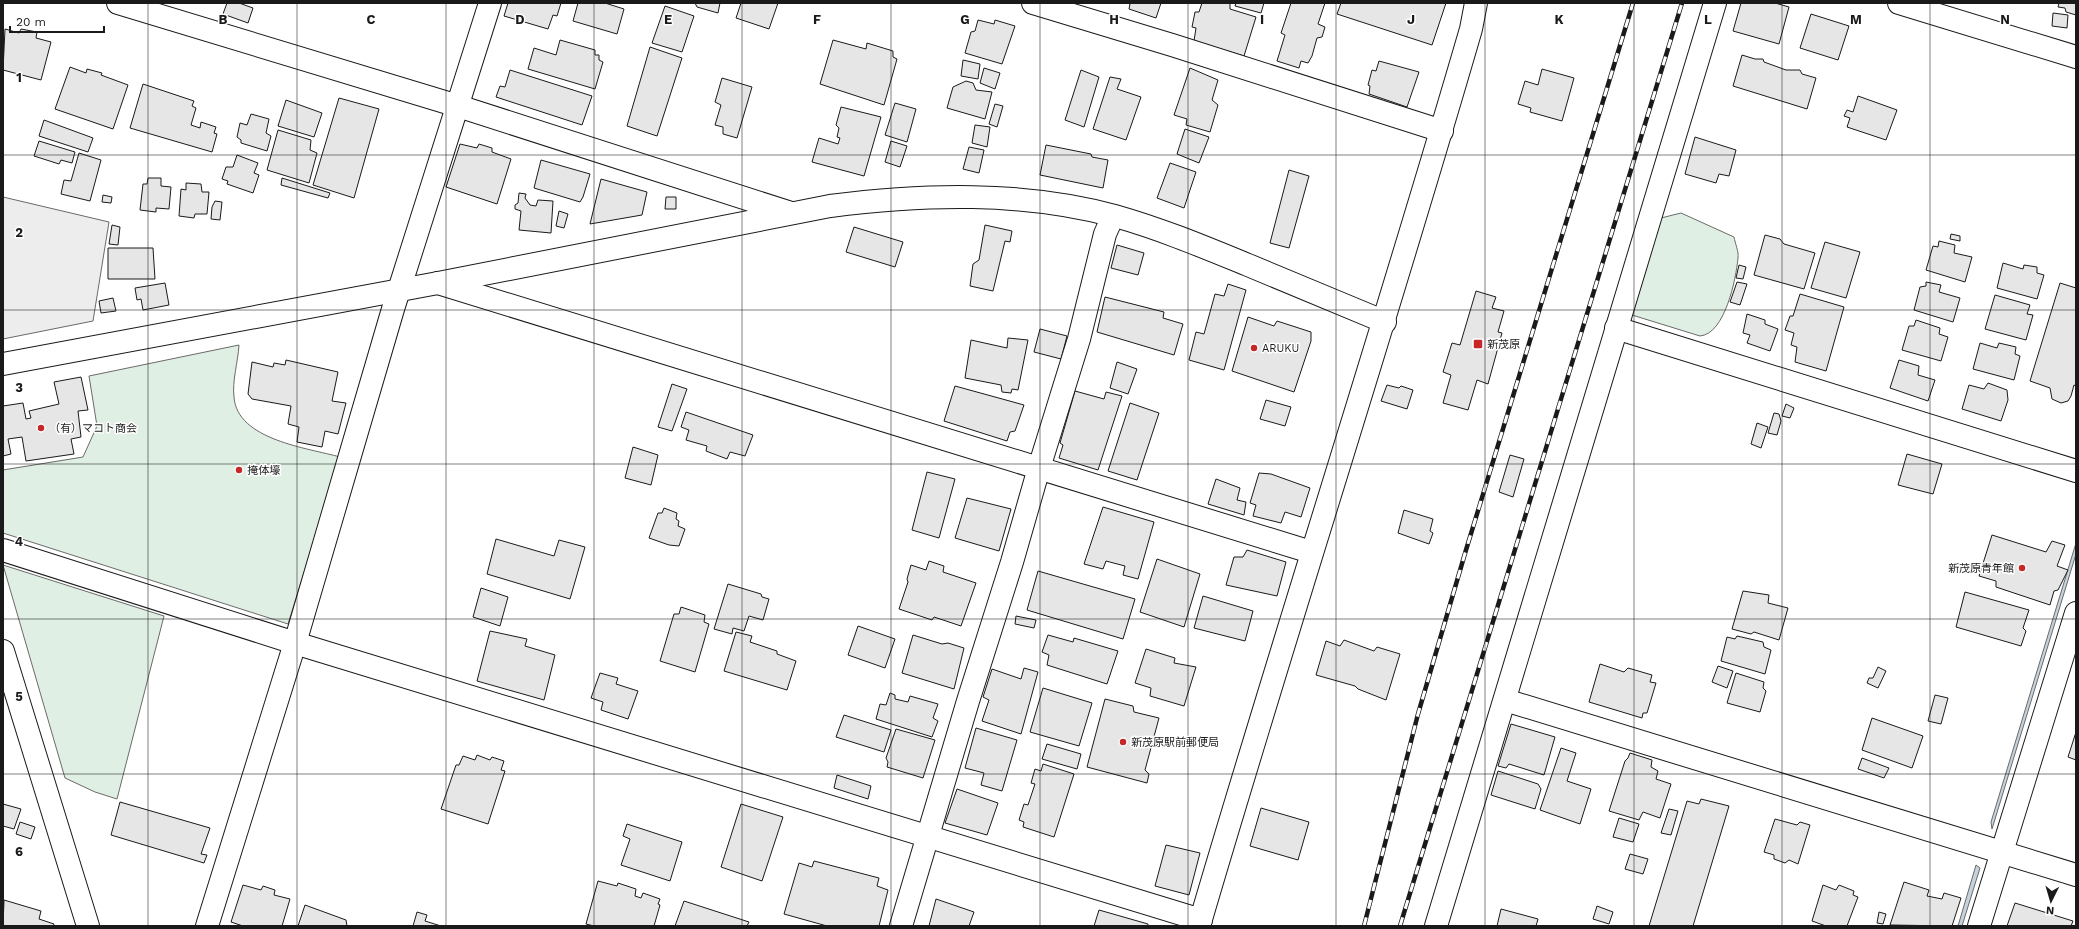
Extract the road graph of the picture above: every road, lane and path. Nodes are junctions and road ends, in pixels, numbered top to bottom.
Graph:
1 (118, 3) edge
2 (490, 3) edge
3 (1033, 3) edge
4 (1476, 3) edge
5 (1715, 3) edge
6 (1899, 3) edge
7 (2076, 57) edge
8 (458, 106) junction
9 (1442, 131) junction
10 (791, 214) junction
11 (1113, 216) junction
12 (438, 283) junction
13 (399, 290) junction
14 (1385, 322) junction
15 (1616, 328) junction
16 (3, 364) edge
17 (1039, 468) junction
18 (2076, 471) edge
19 (3, 550) edge
20 (1311, 552) junction
21 (2076, 612) edge
22 (295, 644) junction
23 (3, 652) edge
24 (1506, 700) junction
25 (928, 836) junction
26 (2002, 852) junction
27 (2076, 875) edge
28 (1200, 923) edge
29 (88, 926) edge
30 (207, 926) edge
31 (901, 926) edge
32 (1436, 926) edge
33 (1979, 926) edge

1 - 8 street
2 - 8 street
3 - 9 street
4 - 9 street
5 - 15 street
6 - 7 street
8 - 10 street
8 - 13 street
9 - 14 street
10 - 11 street
10 - 12 street
11 - 14 street
11 - 17 street
12 - 13 street
12 - 17 street
13 - 16 street
13 - 22 street
14 - 20 street
15 - 18 street
15 - 24 street
17 - 20 street
17 - 25 street
19 - 22 street
20 - 28 street
21 - 26 street
22 - 25 street
22 - 30 street
23 - 29 street
24 - 26 street
24 - 32 street
25 - 28 street
25 - 31 street
26 - 27 street
26 - 33 street

